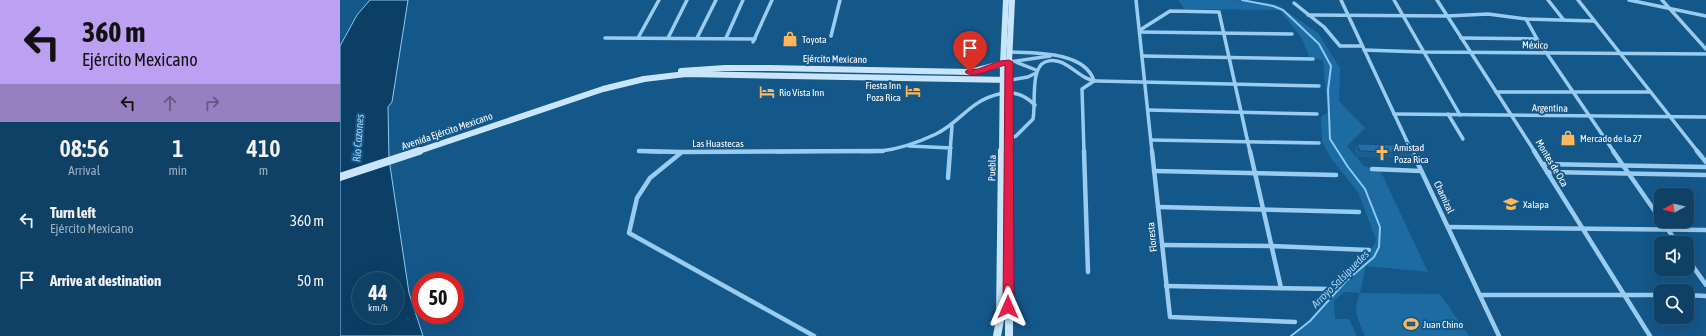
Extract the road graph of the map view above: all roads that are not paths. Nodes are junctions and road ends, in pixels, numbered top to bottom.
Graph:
1 (659, 0) edge
2 (687, 0) edge
3 (716, 0) edge
4 (743, 0) edge
5 (772, 0) edge
6 (840, 0) edge
7 (1006, 0) edge
8 (1012, 0) edge
9 (1136, 0) edge
10 (1341, 0) edge
11 (1394, 0) edge
12 (1437, 0) edge
13 (1548, 0) edge
14 (1578, 0) edge
15 (1629, 0) edge
16 (1662, 0) edge
17 (1294, 3) dead end
18 (1667, 8) junction
19 (1308, 15) junction
20 (1402, 15) junction
21 (1348, 16) junction
22 (1447, 16) junction
23 (1706, 16) edge
24 (1526, 19) junction
25 (1563, 19) junction
26 (1593, 21) junction
27 (1140, 31) junction
28 (1223, 33) junction
29 (1292, 34) dead end
30 (831, 36) dead end
31 (605, 38) dead end
32 (638, 38) junction
33 (668, 38) junction
34 (697, 38) junction
35 (726, 38) junction
36 (1461, 38) junction
37 (1537, 39) junction
38 (1363, 48) junction
39 (1706, 48) edge
40 (1009, 52) junction
41 (1423, 52) junction
42 (1469, 52) junction
43 (1547, 53) junction
44 (1618, 53) junction
45 (1706, 54) edge
46 (1052, 56) junction
47 (1142, 56) junction
48 (1229, 58) junction
49 (1313, 60) dead end
50 (1009, 62) junction
51 (725, 68) junction
52 (841, 70) junction
53 (979, 72) junction
54 (1036, 72) junction
55 (722, 75) junction
56 (660, 76) junction
57 (838, 77) junction
58 (975, 79) junction
59 (1006, 80) junction
60 (1094, 81) junction
61 (1145, 82) junction
62 (1235, 84) junction
63 (1319, 86) dead end
64 (1496, 92) junction
65 (1573, 92) junction
66 (1649, 92) junction
67 (1006, 93) junction
68 (560, 103) joint
69 (1035, 105) junction
70 (1148, 110) junction
71 (1241, 112) junction
72 (1317, 114) dead end
73 (1394, 114) junction
74 (1448, 114) junction
75 (1460, 115) junction
76 (1512, 115) junction
77 (1591, 116) junction
78 (1706, 117) edge
79 (1670, 118) junction
80 (952, 126) junction
81 (1463, 139) dead end
82 (1151, 140) junction
83 (1006, 141) junction
84 (1248, 142) junction
85 (1319, 143) dead end
86 (907, 146) junction
87 (951, 148) junction
88 (639, 151) dead end
89 (682, 152) junction
90 (1706, 162) edge
91 (1542, 164) junction
92 (1624, 166) junction
93 (1706, 167) edge
94 (1372, 169) dead end
95 (1154, 171) junction
96 (1421, 171) junction
97 (1547, 172) junction
98 (1255, 174) junction
99 (1630, 174) junction
100 (1336, 175) dead end
101 (1706, 175) edge
102 (340, 177) edge
103 (948, 178) dead end
104 (1158, 206) junction
105 (1263, 209) junction
106 (1654, 210) edge
107 (1359, 212) dead end
108 (1448, 227) junction
109 (1581, 229) junction
110 (1668, 230) junction
111 (1706, 230) edge
112 (1672, 236) edge
113 (1162, 245) junction
114 (1271, 246) junction
115 (1368, 250) dead end
116 (1694, 268) edge
117 (1088, 272) dead end
118 (1706, 285) edge
119 (1166, 286) junction
120 (1281, 288) junction
121 (1332, 289) dead end
122 (1480, 294) junction
123 (1623, 294) junction
124 (1654, 295) edge
125 (1694, 295) edge
126 (1706, 296) edge
127 (1294, 322) dead end
128 (814, 336) edge
129 (997, 336) edge
130 (1009, 336) edge
131 (1499, 336) edge
132 (1650, 336) edge

1 - 32 street
2 - 33 street
3 - 34 street
4 - 35 street
5 - 35 street
6 - 30 street
7 - 50 main road, Puebla
8 - 40 main road, Puebla
9 - 27 street, Floresta
10 - 21 street, Chamizal
11 - 20 street
12 - 22 street, Montes de Oca
13 - 25 street
14 - 26 street
15 - 18 street
16 - 18 street
17 - 19 street, México
18 - 23 street
18 - 39 street
19 - 21 street
19 - 38 street, México
20 - 21 street
20 - 22 street
20 - 41 street
21 - 38 street, Chamizal
22 - 24 street
22 - 36 street, Montes de Oca
24 - 25 street
24 - 37 street
25 - 26 street
26 - 44 street
27 - 28 street
27 - 28 street
27 - 47 street, Floresta
28 - 29 street
28 - 48 street
31 - 32 street
32 - 33 street
33 - 34 street
34 - 35 street
36 - 37 street
36 - 42 street, Montes de Oca
37 - 43 street
38 - 41 street, México
38 - 73 street, Chamizal
40 - 46 street
40 - 50 main road, Puebla
41 - 42 street, México
41 - 75 street
42 - 43 street, México
42 - 64 street, Montes de Oca
43 - 44 street, México
43 - 65 street
44 - 45 street, México
44 - 66 street
46 - 50 street
46 - 60 street
47 - 48 street
47 - 61 street, Floresta
48 - 49 street
48 - 62 street
50 - 53 main road, Ejército Mexicano
50 - 54 street
50 - 59 main road, Puebla
51 - 52 main road, Ejército Mexicano
51 - 55 main road
51 - 56 main road, Ejército Mexicano
52 - 53 main road, Ejército Mexicano
52 - 57 main road
53 - 58 main road
54 - 59 street
54 - 60 street
54 - 69 street
55 - 56 main road, Ejército Mexicano
55 - 57 main road, Ejército Mexicano
56 - 68 main road, Ejército Mexicano
57 - 58 main road, Ejército Mexicano
58 - 59 main road, Ejército Mexicano
59 - 67 main road, Puebla
60 - 61 street
60 - 117 street
61 - 62 street
61 - 70 street, Floresta
62 - 63 street
62 - 71 street
64 - 65 street
64 - 76 street, Montes de Oca
65 - 66 street
65 - 77 street
66 - 79 street
67 - 69 street
67 - 80 street, Las Huastecas
67 - 83 main road, Puebla
68 - 102 main road, Avenida Ejército Mexicano
69 - 83 street
70 - 71 street
70 - 82 street, Floresta
71 - 72 street
71 - 84 street
73 - 74 street, Argentina
73 - 96 street, Chamizal
74 - 75 street, Argentina
74 - 81 street
75 - 76 street, Argentina
76 - 77 street, Argentina
76 - 91 street, Montes de Oca
77 - 79 street, Argentina
77 - 92 street
78 - 79 street, Argentina
79 - 90 street
80 - 86 street, Las Huastecas
80 - 87 street
82 - 84 street
82 - 95 street, Floresta
83 - 129 main road, Puebla
83 - 130 main road, Puebla
84 - 85 street
84 - 98 street
86 - 87 street
86 - 89 street, Las Huastecas
87 - 103 street
88 - 89 street
89 - 128 street, Las Huastecas
91 - 92 street
91 - 97 street, Montes de Oca
92 - 93 street
92 - 99 street
94 - 96 street
95 - 98 street
95 - 104 street, Floresta
96 - 108 street, Chamizal
97 - 99 street
97 - 109 street, Montes de Oca
98 - 100 street
98 - 105 street
99 - 101 street
99 - 106 street
104 - 105 street
104 - 113 street, Floresta
105 - 107 street
105 - 114 street
108 - 109 street
108 - 122 street, Chamizal
109 - 110 street
109 - 123 street, Montes de Oca
110 - 111 street
110 - 112 street
113 - 114 street
113 - 119 street, Floresta
114 - 115 street
114 - 120 street
116 - 118 street
119 - 120 street
119 - 127 street, Floresta
120 - 121 street
122 - 123 street
122 - 131 street, Chamizal
123 - 124 street
123 - 132 street, Montes de Oca
125 - 126 street

